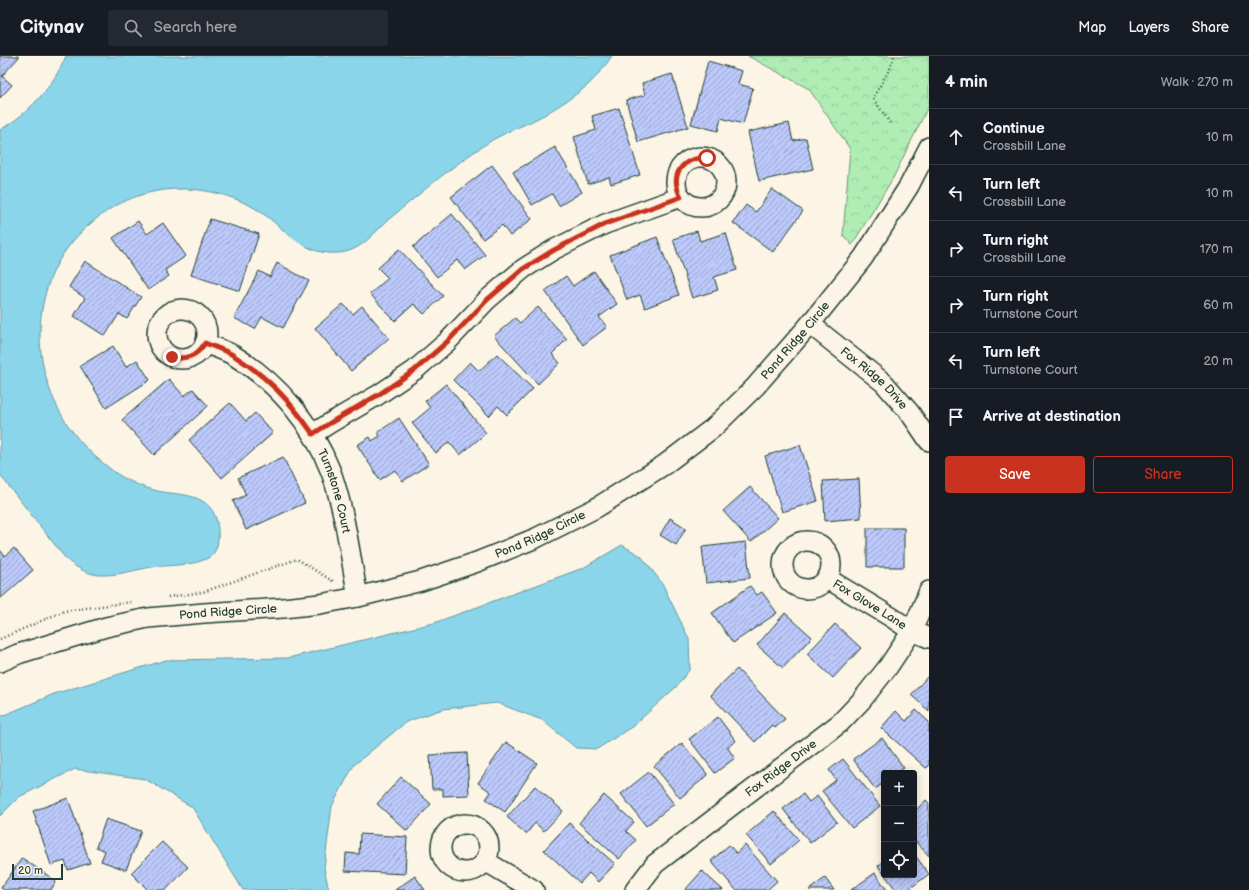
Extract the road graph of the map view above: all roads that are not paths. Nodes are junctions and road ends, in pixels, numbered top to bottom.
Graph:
1 (929, 147) edge
2 (681, 197) dead end
3 (810, 324) junction
4 (205, 343) dead end
5 (313, 434) junction
6 (929, 441) edge
7 (828, 579) dead end
8 (929, 591) edge
9 (358, 597) junction
10 (920, 634) edge
11 (0, 662) edge
12 (485, 861) dead end
13 (534, 890) edge
14 (634, 890) edge

1 - 3 street, Pond Ridge Circle
2 - 5 street
3 - 6 street, Fox Ridge Drive
3 - 9 street, Pond Ridge Circle
4 - 5 street, Turnstone Court
5 - 9 street, Turnstone Court
7 - 10 street, Fox Glove Lane
8 - 10 street, Fox Ridge Drive
9 - 11 street, Pond Ridge Circle
10 - 14 street, Fox Ridge Drive
12 - 13 street

